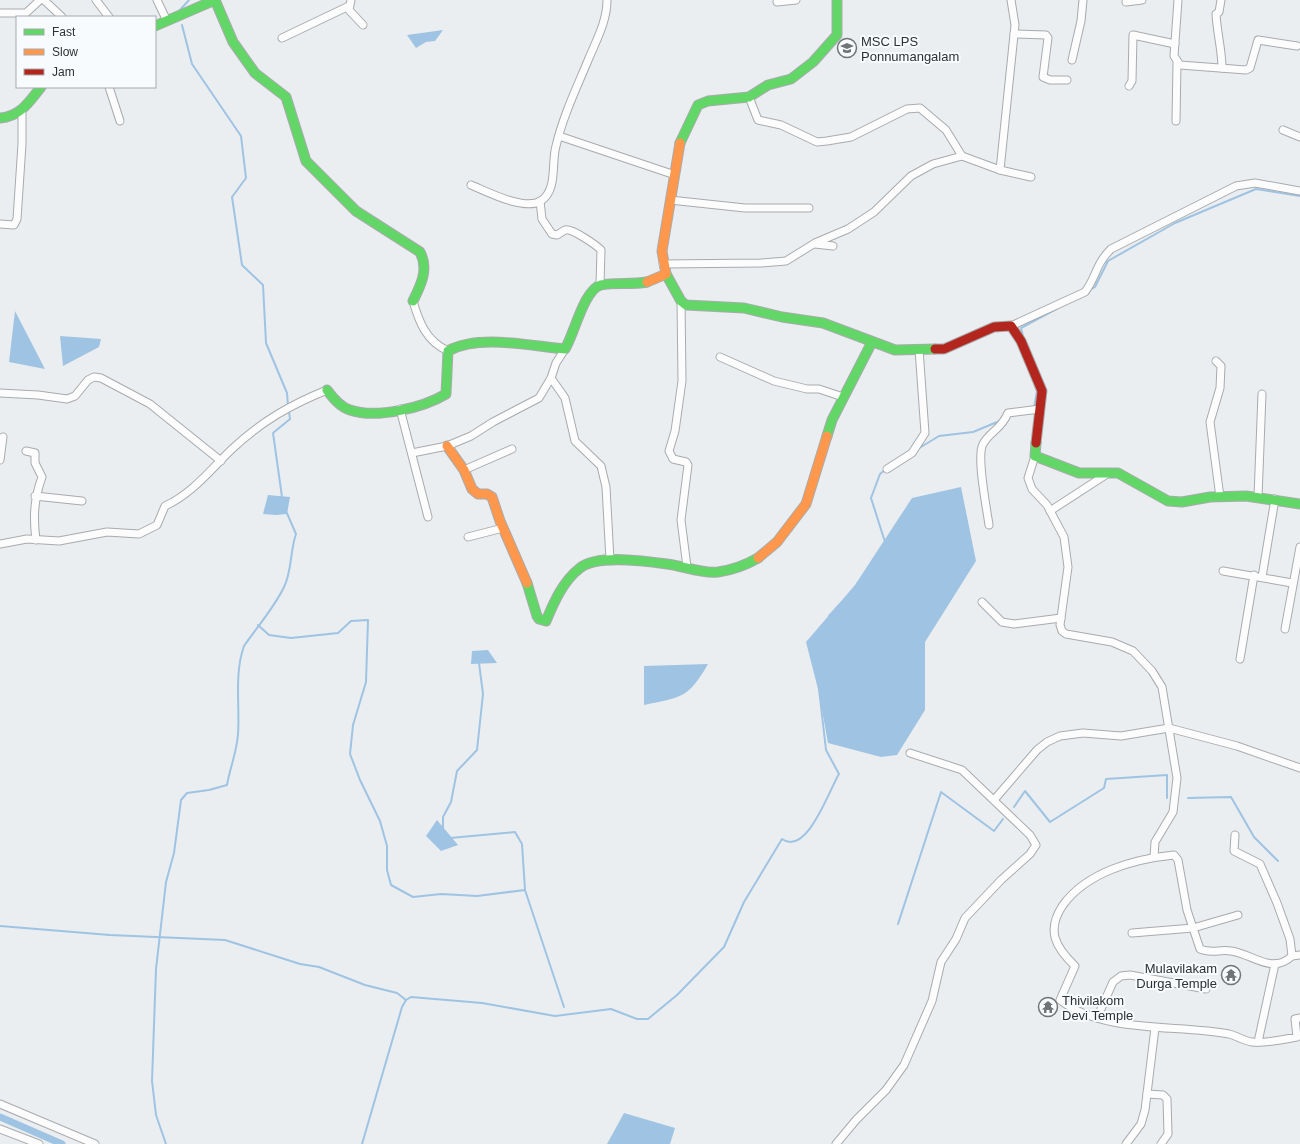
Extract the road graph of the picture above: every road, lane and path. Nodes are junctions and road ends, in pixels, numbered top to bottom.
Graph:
1 (40, 0) edge
2 (44, 0) edge
3 (96, 0) edge
4 (157, 0) edge
5 (216, 0) edge
6 (607, 0) edge
7 (796, 0) edge
8 (837, 0) edge
9 (1011, 0) edge
10 (1083, 0) edge
11 (1142, 0) edge
12 (1178, 0) edge
13 (1221, 0) edge
14 (777, 2) dead end
15 (1126, 2) dead end
16 (350, 3) edge
17 (0, 14) edge
18 (61, 16) edge
19 (108, 16) edge
20 (167, 21) junction
21 (363, 25) dead end
22 (156, 26) edge
23 (1014, 34) junction
24 (282, 38) dead end
25 (1175, 44) junction
26 (1297, 46) dead end
27 (1072, 60) dead end
28 (1177, 62) junction
29 (1222, 68) junction
30 (1067, 80) dead end
31 (1129, 86) dead end
32 (40, 88) edge
33 (109, 88) edge
34 (749, 97) junction
35 (22, 111) junction
36 (0, 118) edge
37 (120, 121) dead end
38 (1176, 122) dead end
39 (1284, 130) dead end
40 (559, 136) junction
41 (1300, 137) edge
42 (962, 156) junction
43 (1000, 170) junction
44 (675, 175) junction
45 (1031, 177) dead end
46 (471, 185) dead end
47 (1300, 191) edge
48 (670, 200) junction
49 (540, 201) junction
50 (809, 208) dead end
51 (0, 224) edge
52 (815, 244) junction
53 (833, 246) dead end
54 (663, 264) junction
55 (666, 274) junction
56 (600, 285) junction
57 (413, 301) joint
58 (681, 301) junction
59 (1011, 326) junction
60 (872, 342) junction
61 (565, 349) junction
62 (919, 349) junction
63 (448, 351) junction
64 (720, 357) dead end
65 (1216, 361) dead end
66 (551, 378) junction
67 (327, 390) joint
68 (0, 393) edge
69 (1262, 394) dead end
70 (843, 397) junction
71 (400, 409) junction
72 (1040, 409) junction
73 (3, 437) dead end
74 (447, 446) junction
75 (512, 449) dead end
76 (26, 451) dead end
77 (412, 453) junction
78 (1035, 456) junction
79 (0, 460) edge
80 (221, 461) junction
81 (887, 468) dead end
82 (464, 470) junction
83 (1107, 474) junction
84 (35, 496) junction
85 (1220, 497) junction
86 (1258, 497) junction
87 (1275, 499) junction
88 (82, 501) dead end
89 (1300, 504) edge
90 (1050, 511) junction
91 (428, 517) dead end
92 (989, 525) dead end
93 (503, 528) junction
94 (468, 537) dead end
95 (36, 540) junction
96 (0, 544) edge
97 (1300, 547) edge
98 (610, 560) junction
99 (687, 567) junction
100 (1223, 571) dead end
101 (1254, 575) junction
102 (1262, 577) junction
103 (1292, 583) junction
104 (982, 602) dead end
105 (1061, 618) junction
106 (1285, 629) dead end
107 (1240, 659) dead end
108 (1169, 728) junction
109 (910, 753) dead end
110 (1300, 768) edge
111 (994, 800) junction
112 (1234, 835) dead end
113 (1154, 857) junction
114 (1238, 915) dead end
115 (1193, 928) junction
116 (1132, 933) dead end
117 (1292, 956) junction
118 (1300, 956) edge
119 (1275, 964) junction
120 (1206, 989) dead end
121 (1097, 1018) junction
122 (1300, 1018) edge
123 (1155, 1028) junction
124 (1258, 1042) junction
125 (1147, 1094) junction
126 (0, 1104) edge
127 (0, 1129) edge
128 (39, 1144) edge
129 (95, 1144) edge
130 (836, 1144) edge
131 (1126, 1144) edge
132 (1161, 1144) edge

1 - 17 street
2 - 18 street
3 - 19 street
4 - 20 street
5 - 20 street
5 - 57 street
6 - 40 street
7 - 14 street
8 - 34 street
9 - 23 street
10 - 27 street
11 - 15 street
12 - 25 street
13 - 29 street
16 - 21 street
16 - 24 street
20 - 22 street
23 - 30 street
23 - 43 street
25 - 28 street
25 - 31 street
26 - 29 street
28 - 29 street
28 - 38 street
32 - 35 street
33 - 37 street
34 - 42 street
34 - 44 street
35 - 36 street
35 - 51 street
39 - 41 street
40 - 44 street
40 - 49 street
42 - 43 street
42 - 52 street
43 - 45 street
44 - 48 street
46 - 49 street
47 - 59 street
48 - 50 street
48 - 54 street
49 - 56 street
52 - 53 street
52 - 54 street
54 - 55 street
55 - 56 street
55 - 58 street
56 - 61 street
57 - 63 street
58 - 60 street
58 - 99 street
59 - 62 street
59 - 72 street
60 - 62 street
60 - 70 street
61 - 63 street
61 - 66 street
62 - 81 street
63 - 71 street
64 - 70 street
65 - 85 street
66 - 74 street
66 - 98 street
67 - 71 street
67 - 80 street
68 - 80 street
69 - 86 street
70 - 99 street
71 - 77 street
72 - 78 street
72 - 92 street
73 - 79 street
74 - 77 street
74 - 82 street
75 - 82 street
76 - 84 street
77 - 91 street
78 - 83 street
78 - 90 street
80 - 95 street
82 - 93 street
83 - 85 street
83 - 90 street
84 - 88 street
84 - 95 street
85 - 86 street
86 - 87 street
87 - 89 street
87 - 102 street
90 - 105 street
93 - 94 street
93 - 98 street
95 - 96 street
97 - 103 street
98 - 99 street
100 - 101 street
101 - 102 street
101 - 107 street
102 - 103 street
103 - 106 street
104 - 105 street
105 - 108 street
108 - 110 street
108 - 111 street
108 - 113 street
109 - 111 street
111 - 130 street
112 - 117 street
113 - 115 street
113 - 121 street
114 - 115 street
115 - 116 street
115 - 119 street
117 - 118 street
117 - 119 street
119 - 124 street
120 - 121 street
121 - 123 street
122 - 124 street
123 - 124 street
123 - 125 street
125 - 131 street
125 - 132 street
126 - 129 street
127 - 128 street

